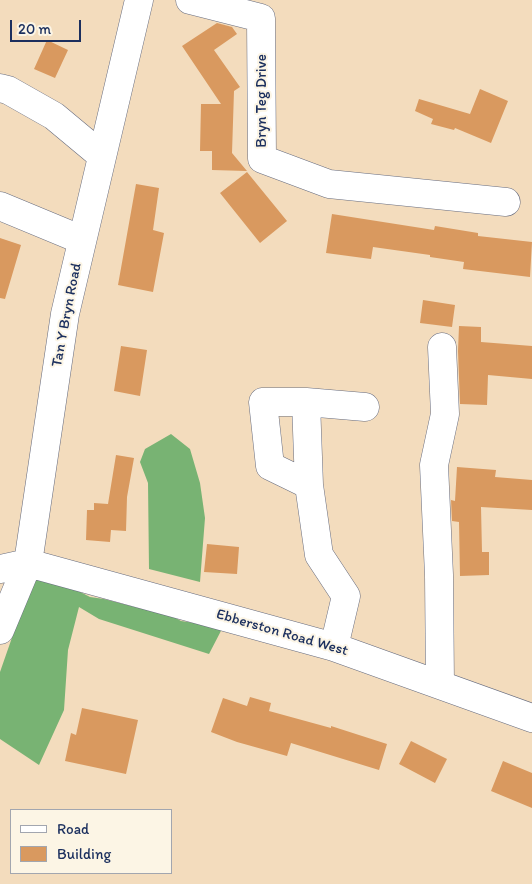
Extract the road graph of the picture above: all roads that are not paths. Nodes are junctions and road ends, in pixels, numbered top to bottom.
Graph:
1 (139, 0) edge
2 (190, 0) edge
3 (0, 88) edge
4 (102, 156) junction
5 (506, 202) dead end
6 (0, 206) edge
7 (82, 240) junction
8 (442, 348) dead end
9 (306, 402) junction
10 (365, 407) dead end
11 (309, 485) junction
12 (28, 563) junction
13 (0, 570) edge
14 (0, 630) edge
15 (334, 647) junction
16 (440, 685) junction
17 (532, 718) edge

1 - 4 street, Tan Y Bryn Road
2 - 5 street, Bryn Teg Drive
3 - 4 street
4 - 7 street, Tan Y Bryn Road
6 - 7 street
7 - 12 street, Tan Y Bryn Road
8 - 16 street
9 - 10 street
9 - 11 street
9 - 11 street
11 - 15 street
12 - 13 street
12 - 14 street, Tan Y Bryn Road
12 - 15 street, Ebberston Road West
15 - 16 street, Ebberston Road West
16 - 17 street, Ebberston Road West

